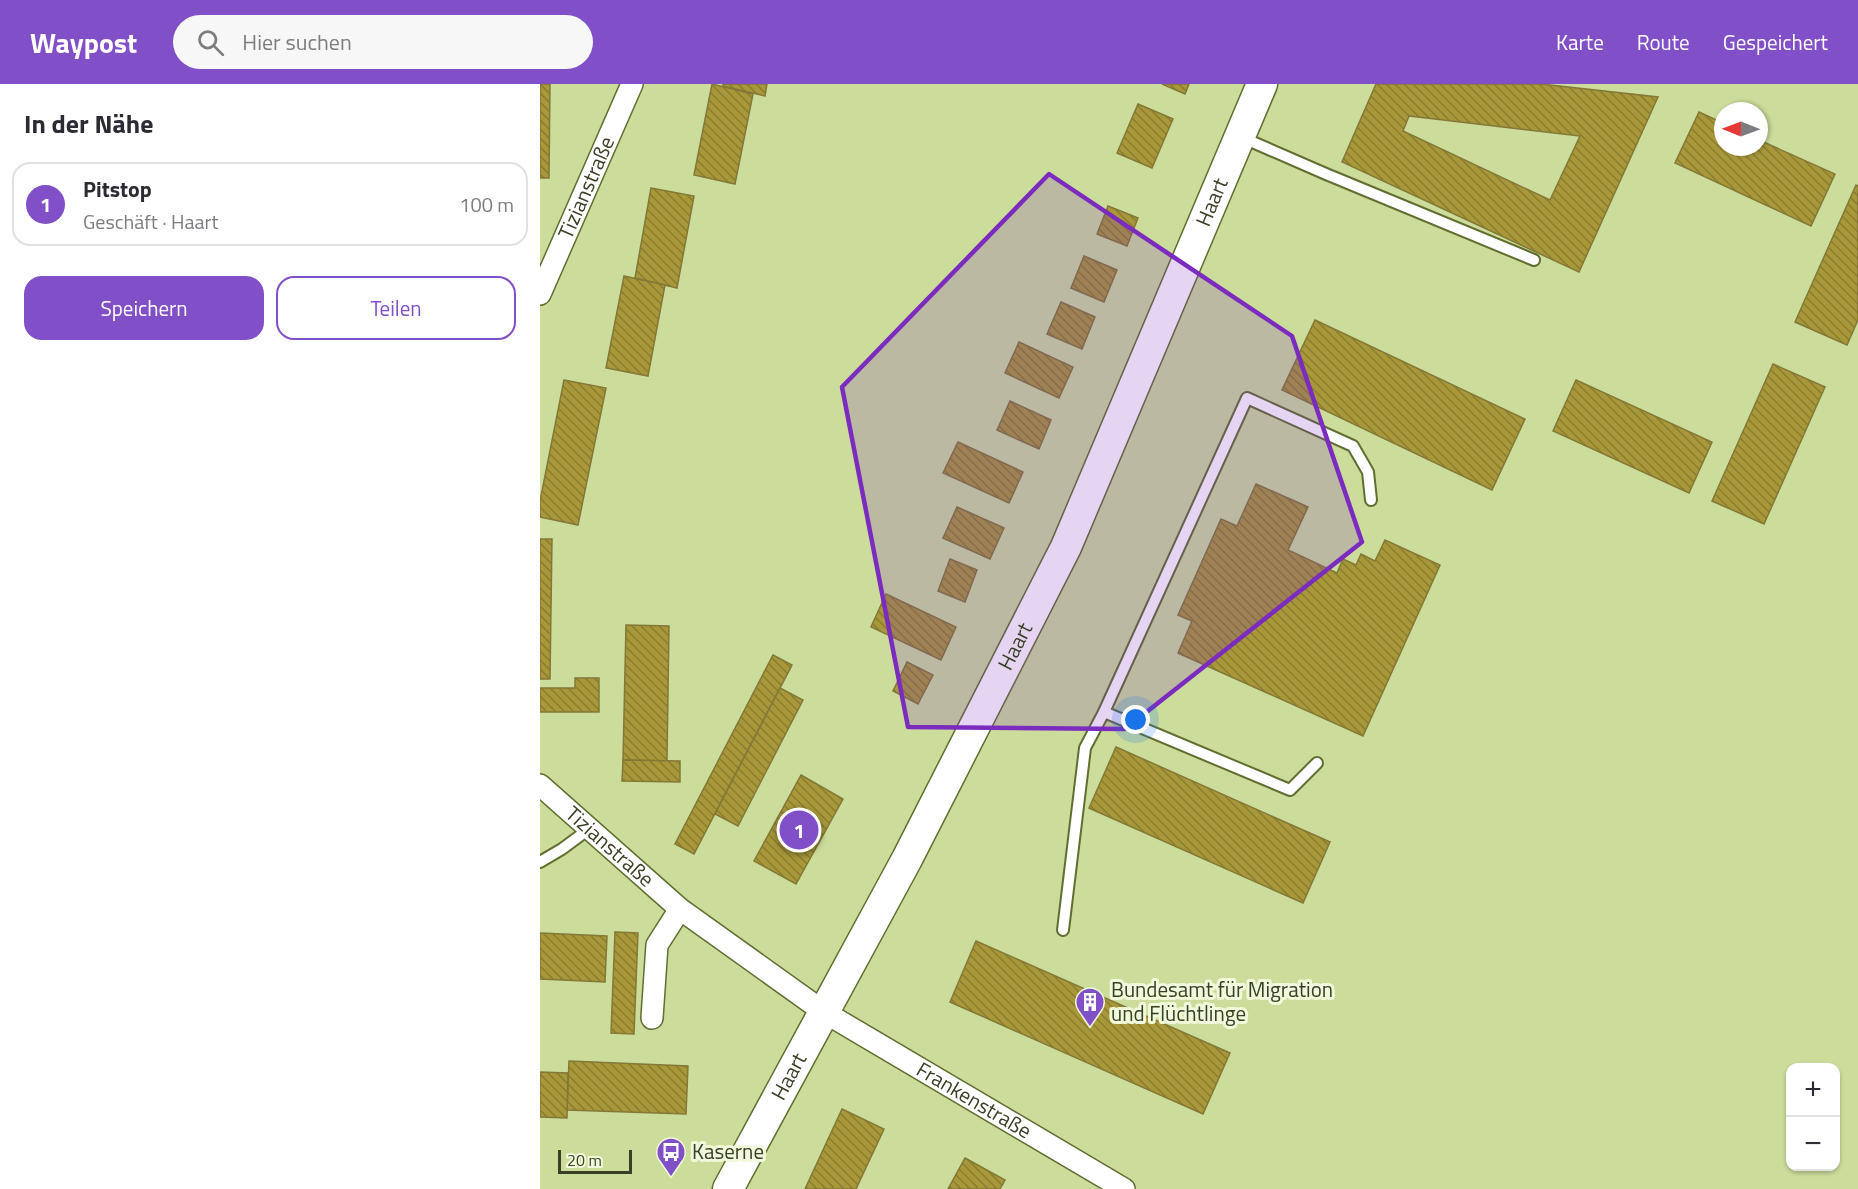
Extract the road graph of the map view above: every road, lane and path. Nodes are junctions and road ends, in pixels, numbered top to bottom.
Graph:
1 (632, 84) edge
2 (1262, 84) edge
3 (1241, 137) junction
4 (1534, 260) dead end
5 (540, 294) edge
6 (1371, 500) dead end
7 (1104, 712) junction
8 (1317, 763) dead end
9 (540, 785) edge
10 (589, 829) junction
11 (540, 862) edge
12 (680, 909) junction
13 (1063, 930) dead end
14 (824, 1012) junction
15 (652, 1018) dead end
16 (728, 1189) edge
17 (1124, 1189) edge

1 - 5 street, Tizianstraße
2 - 3 main road, Haart
3 - 4 lane
3 - 14 main road, Haart
6 - 7 lane
7 - 8 lane
7 - 13 lane
9 - 10 street, Tizianstraße
10 - 11 lane
10 - 12 street, Tizianstraße
12 - 14 street, Tizianstraße
12 - 15 street
14 - 16 main road, Haart
14 - 17 street, Frankenstraße

